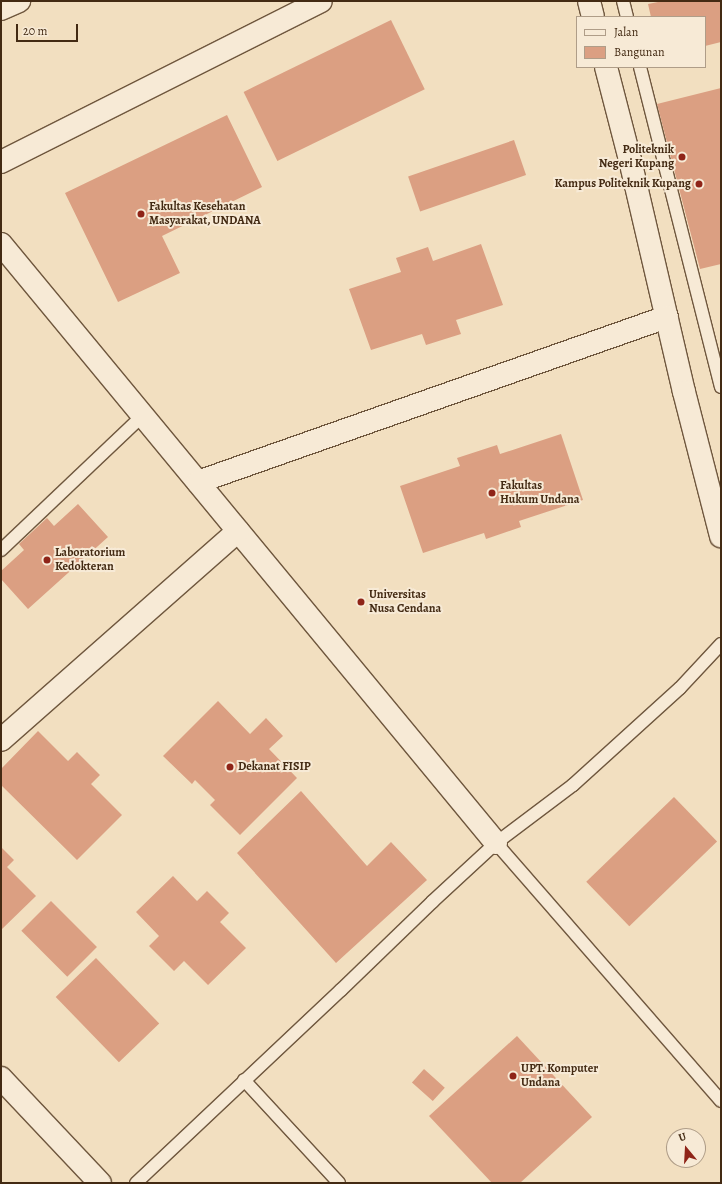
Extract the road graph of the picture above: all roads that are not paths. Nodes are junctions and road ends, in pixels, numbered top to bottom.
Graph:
1 (19, 1) edge
2 (321, 1) edge
3 (589, 1) edge
4 (623, 1) edge
5 (1, 9) edge
6 (593, 16) edge
7 (627, 16) edge
8 (606, 68) edge
9 (640, 68) edge
10 (1, 162) edge
11 (1, 244) edge
12 (667, 317) junction
13 (721, 387) edge
14 (142, 416) junction
15 (198, 482) junction
16 (238, 531) junction
17 (721, 536) edge
18 (1, 550) edge
19 (721, 644) edge
20 (1, 740) edge
21 (496, 843) junction
22 (1, 1078) edge
23 (244, 1080) junction
24 (721, 1101) edge
25 (100, 1183) edge
26 (136, 1183) edge
27 (339, 1183) edge

1 - 5 street
2 - 10 street
3 - 6 street
4 - 7 lane
8 - 12 street
9 - 13 lane
11 - 14 street
12 - 15 street
12 - 17 street
14 - 15 street
14 - 18 lane
15 - 16 street
16 - 20 street
16 - 21 street
19 - 21 lane
21 - 23 lane
21 - 24 lane
22 - 25 street
23 - 26 lane
23 - 27 lane

